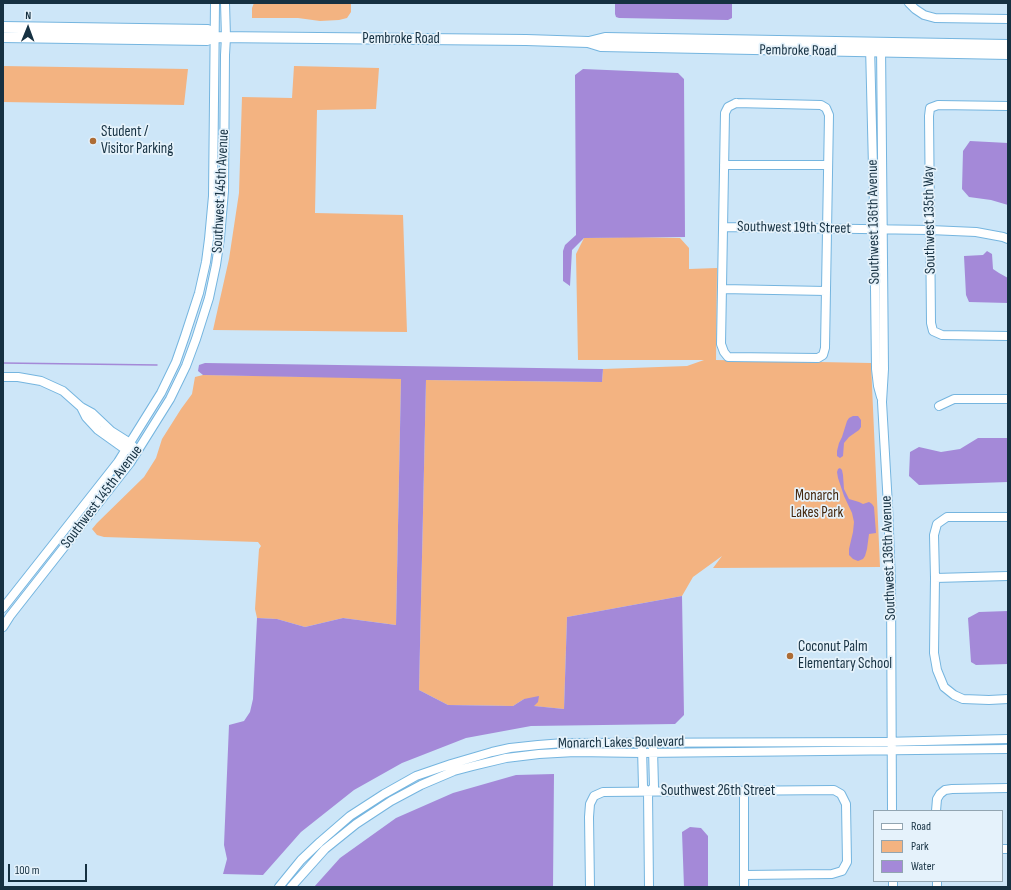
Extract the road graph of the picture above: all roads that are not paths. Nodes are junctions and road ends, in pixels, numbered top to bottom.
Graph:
1 (215, 3) edge
2 (225, 3) edge
3 (911, 5) edge
4 (1008, 19) edge
5 (3, 27) edge
6 (3, 37) edge
7 (215, 37) junction
8 (226, 37) junction
9 (1008, 45) edge
10 (870, 47) junction
11 (881, 47) junction
12 (1008, 54) edge
13 (1008, 106) edge
14 (724, 165) junction
15 (828, 165) junction
16 (723, 227) junction
17 (827, 229) junction
18 (874, 230) junction
19 (883, 230) junction
20 (930, 230) junction
21 (1008, 239) edge
22 (722, 289) junction
23 (826, 291) junction
24 (1008, 336) edge
25 (3, 377) edge
26 (1008, 399) edge
27 (882, 402) junction
28 (939, 406) dead end
29 (128, 447) junction
30 (137, 451) junction
31 (1008, 517) edge
32 (1008, 576) edge
33 (935, 578) junction
34 (3, 608) edge
35 (3, 627) edge
36 (1008, 699) edge
37 (1008, 739) edge
38 (891, 741) junction
39 (586, 743) junction
40 (642, 743) junction
41 (653, 743) junction
42 (1008, 749) edge
43 (892, 751) junction
44 (642, 753) junction
45 (653, 753) junction
46 (526, 756) junction
47 (643, 780) junction
48 (654, 780) junction
49 (1008, 788) edge
50 (744, 791) junction
51 (648, 792) junction
52 (892, 810) edge
53 (936, 810) edge
54 (744, 875) junction
55 (279, 887) edge
56 (291, 887) edge
57 (590, 887) edge
58 (649, 887) edge
59 (744, 887) edge

1 - 7 street, Southwest 145th Avenue
2 - 8 street, Southwest 145th Avenue
3 - 4 street
5 - 7 main road, Pembroke Road
6 - 7 main road, Pembroke Road
7 - 8 main road, Pembroke Road
7 - 29 street, Southwest 145th Avenue
8 - 10 main road, Pembroke Road
8 - 30 street, Southwest 145th Avenue
9 - 11 main road, Pembroke Road
10 - 11 main road, Pembroke Road
10 - 18 street, Southwest 136th Avenue
11 - 12 main road, Pembroke Road
11 - 19 street, Southwest 136th Avenue
13 - 20 street, Southwest 135th Way
14 - 15 street
14 - 15 street
14 - 16 street
15 - 17 street
16 - 17 street, Southwest 19th Street
16 - 22 street
17 - 18 street, Southwest 19th Street
17 - 23 street
18 - 19 street, Southwest 19th Street
18 - 27 street, Southwest 136th Avenue
19 - 20 street, Southwest 19th Street
19 - 27 street, Southwest 136th Avenue
20 - 21 street, Southwest 19th Street
20 - 24 street, Southwest 135th Way
22 - 23 street
22 - 23 street
25 - 29 street
26 - 28 street
27 - 38 street, Southwest 136th Avenue
29 - 30 street
29 - 34 street, Southwest 145th Avenue
30 - 35 street, Southwest 145th Avenue
31 - 33 street
32 - 33 street
33 - 36 street
37 - 38 street, Monarch Lakes Boulevard
38 - 41 street, Monarch Lakes Boulevard
38 - 43 street, Southwest 136th Avenue
39 - 40 street, Monarch Lakes Boulevard
39 - 46 street
39 - 55 street, Monarch Lakes Boulevard
40 - 41 street, Monarch Lakes Boulevard
40 - 44 street
41 - 45 street
42 - 43 street, Monarch Lakes Boulevard
43 - 45 street, Monarch Lakes Boulevard
43 - 52 street, Southwest 136th Avenue
44 - 45 street, Monarch Lakes Boulevard
44 - 46 street, Monarch Lakes Boulevard
44 - 47 street
45 - 48 street
46 - 56 street, Monarch Lakes Boulevard
47 - 48 street
47 - 51 street
48 - 51 street
49 - 53 street
50 - 51 street, Southwest 26th Street
50 - 54 street
50 - 54 street, Southwest 26th Street
51 - 57 street, Southwest 26th Street
51 - 58 street
54 - 59 street

